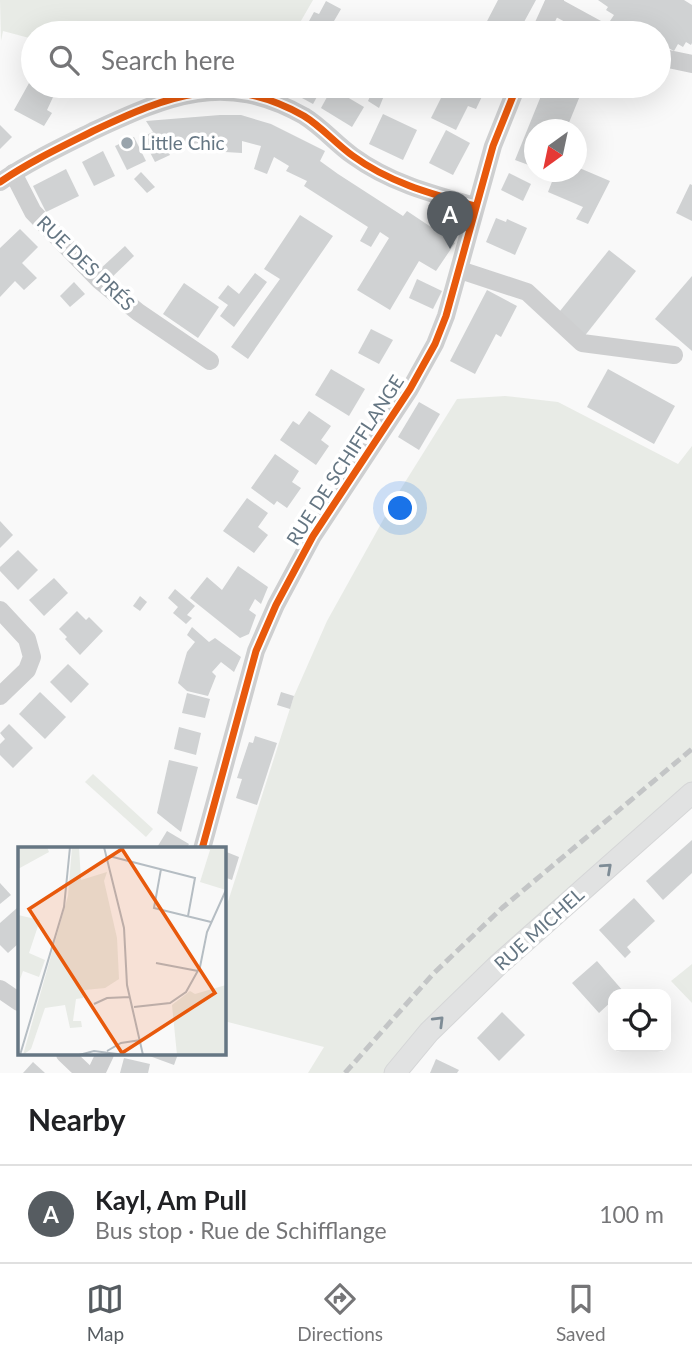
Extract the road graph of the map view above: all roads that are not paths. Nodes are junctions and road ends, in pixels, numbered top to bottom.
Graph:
1 (554, 2) edge
2 (545, 21) edge
3 (585, 21) edge
4 (671, 60) edge
5 (692, 64) edge
6 (174, 98) edge
7 (261, 98) edge
8 (512, 98) edge
9 (7, 178) edge
10 (475, 206) junction
11 (460, 270) junction
12 (674, 355) dead end
13 (210, 361) dead end
14 (0, 610) edge
15 (0, 696) edge
16 (692, 793) edge
17 (203, 847) edge
18 (0, 989) edge
19 (18, 1001) edge
20 (67, 1056) edge
21 (104, 1056) edge
22 (85, 1073) edge
23 (96, 1073) edge
24 (395, 1073) edge

1 - 2 street
1 - 3 street
4 - 5 street
6 - 9 street, RUE DES PRÉS
7 - 10 street, RUE DES PRÉS
8 - 10 street, RUE DE SCHIFFLANGE
9 - 13 street, RUE DES PRÉS
10 - 11 street, RUE DE SCHIFFLANGE
11 - 12 street
11 - 17 street, RUE DE SCHIFFLANGE
14 - 15 street
24 -> 16 main road, RUE MICHEL
18 - 19 street
20 - 22 street
21 - 23 street

